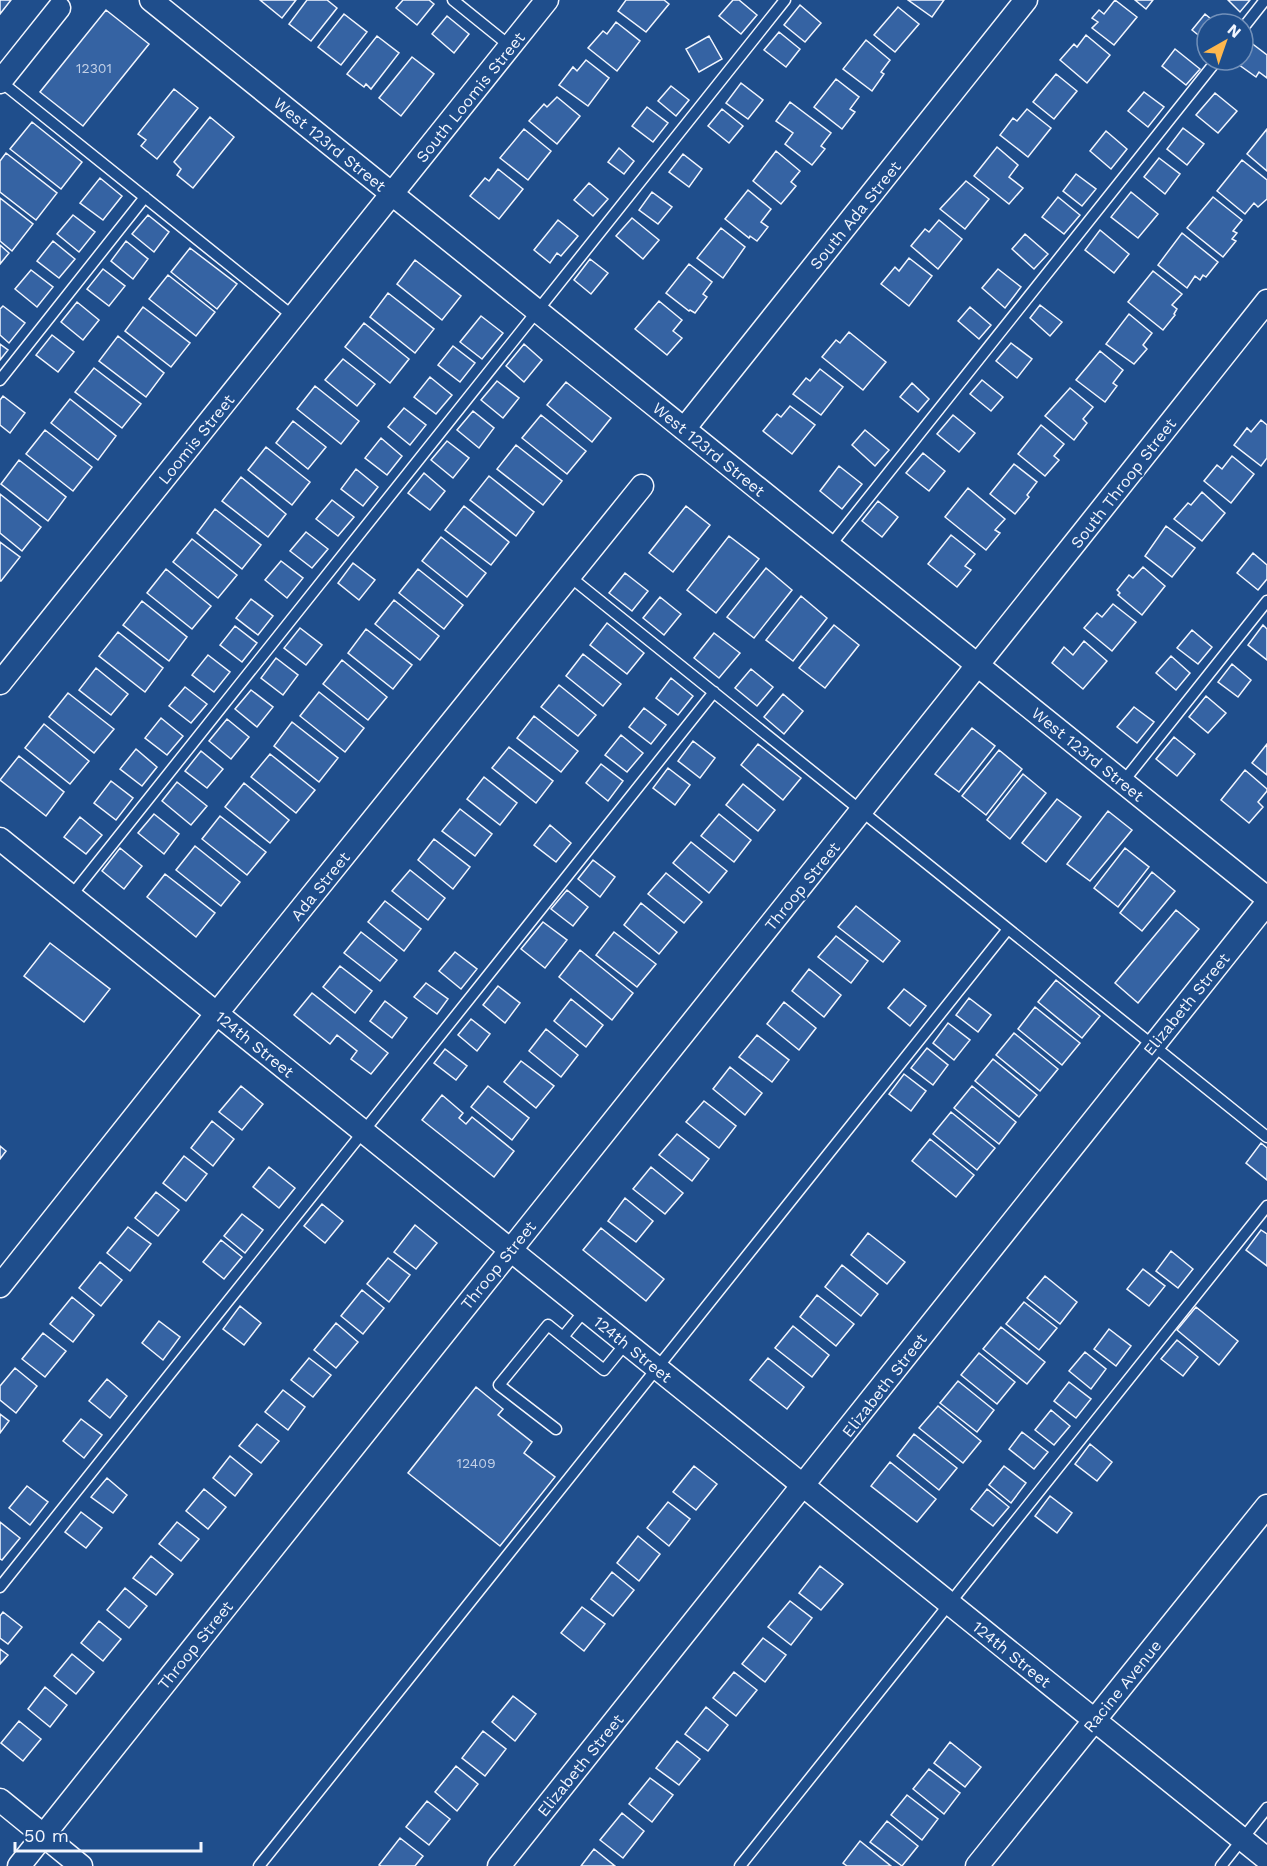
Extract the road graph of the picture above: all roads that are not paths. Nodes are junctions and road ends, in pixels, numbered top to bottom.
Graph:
1 (151, 0) edge
2 (453, 0) edge
3 (547, 0) edge
4 (785, 0) edge
5 (1026, 0) edge
6 (1265, 0) edge
7 (59, 8) dead end
8 (1255, 13) edge
9 (510, 46) junction
10 (1207, 72) edge
11 (0, 81) edge
12 (392, 194) junction
13 (145, 197) junction
14 (1267, 301) edge
15 (537, 311) junction
16 (294, 317) junction
17 (0, 380) edge
18 (684, 429) junction
19 (642, 486) dead end
20 (830, 546) junction
21 (569, 576) junction
22 (1267, 601) edge
23 (978, 666) junction
24 (0, 683) edge
25 (714, 692) junction
26 (1123, 782) junction
27 (862, 811) junction
28 (0, 839) edge
29 (72, 896) junction
30 (1267, 898) edge
31 (1267, 903) edge
32 (1008, 929) junction
33 (217, 1013) junction
34 (1153, 1046) junction
35 (363, 1131) junction
36 (1267, 1137) edge
37 (1267, 1206) edge
38 (510, 1249) junction
39 (0, 1286) edge
40 (585, 1310) junction
41 (563, 1337) junction
42 (626, 1343) junction
43 (657, 1368) junction
44 (556, 1429) dead end
45 (803, 1486) junction
46 (1267, 1506) edge
47 (0, 1587) edge
48 (950, 1604) junction
49 (1094, 1720) junction
50 (0, 1800) edge
51 (1267, 1808) edge
52 (44, 1836) junction
53 (1242, 1839) junction
54 (1267, 1859) edge
55 (19, 1866) edge
56 (81, 1866) edge
57 (259, 1866) edge
58 (499, 1866) edge
59 (740, 1866) edge
60 (977, 1866) edge
61 (1221, 1866) edge

1 - 12 street, West 123rd Street
2 - 9 lane
3 - 9 street, South Loomis Street
4 - 15 lane
5 - 18 street, South Ada Street
6 - 8 lane
7 - 11 street
9 - 12 street, South Loomis Street
10 - 20 lane
11 - 13 lane
12 - 15 street, West 123rd Street
12 - 16 street, Loomis Street
13 - 16 lane
13 - 17 lane
14 - 23 street, South Throop Street
15 - 18 street, West 123rd Street
15 - 29 lane
16 - 24 street, Loomis Street
18 - 20 street, West 123rd Street
19 - 21 street, Ada Street
20 - 23 street, West 123rd Street
21 - 25 lane
21 - 33 street, Ada Street
22 - 26 lane
23 - 26 street, West 123rd Street
23 - 27 street, Throop Street
25 - 27 lane
25 - 35 lane
26 - 30 street, West 123rd Street
27 - 32 lane
27 - 38 street, Throop Street
28 - 29 street, 124th Street
29 - 33 street, 124th Street
31 - 34 street, Elizabeth Street
32 - 34 lane
32 - 43 lane
33 - 35 street, 124th Street
33 - 39 street, Ada Street
34 - 36 lane
34 - 45 street, Elizabeth Street
35 - 38 street, 124th Street
35 - 47 lane
37 - 48 lane
38 - 40 street, 124th Street
38 - 52 street, Throop Street
40 - 41 lane
40 - 42 street, 124th Street
41 - 42 lane
41 - 44 lane
42 - 43 street, 124th Street
43 - 45 street, 124th Street
43 - 57 lane
45 - 48 street, 124th Street
45 - 58 street, Elizabeth Street
46 - 49 street, Racine Avenue
48 - 49 street, 124th Street
48 - 59 lane
49 - 53 street, 124th Street
49 - 60 street, Racine Avenue
50 - 52 street
51 - 53 lane
52 - 55 street, Throop Street
52 - 56 street
53 - 54 street, 124th Street
53 - 61 lane

